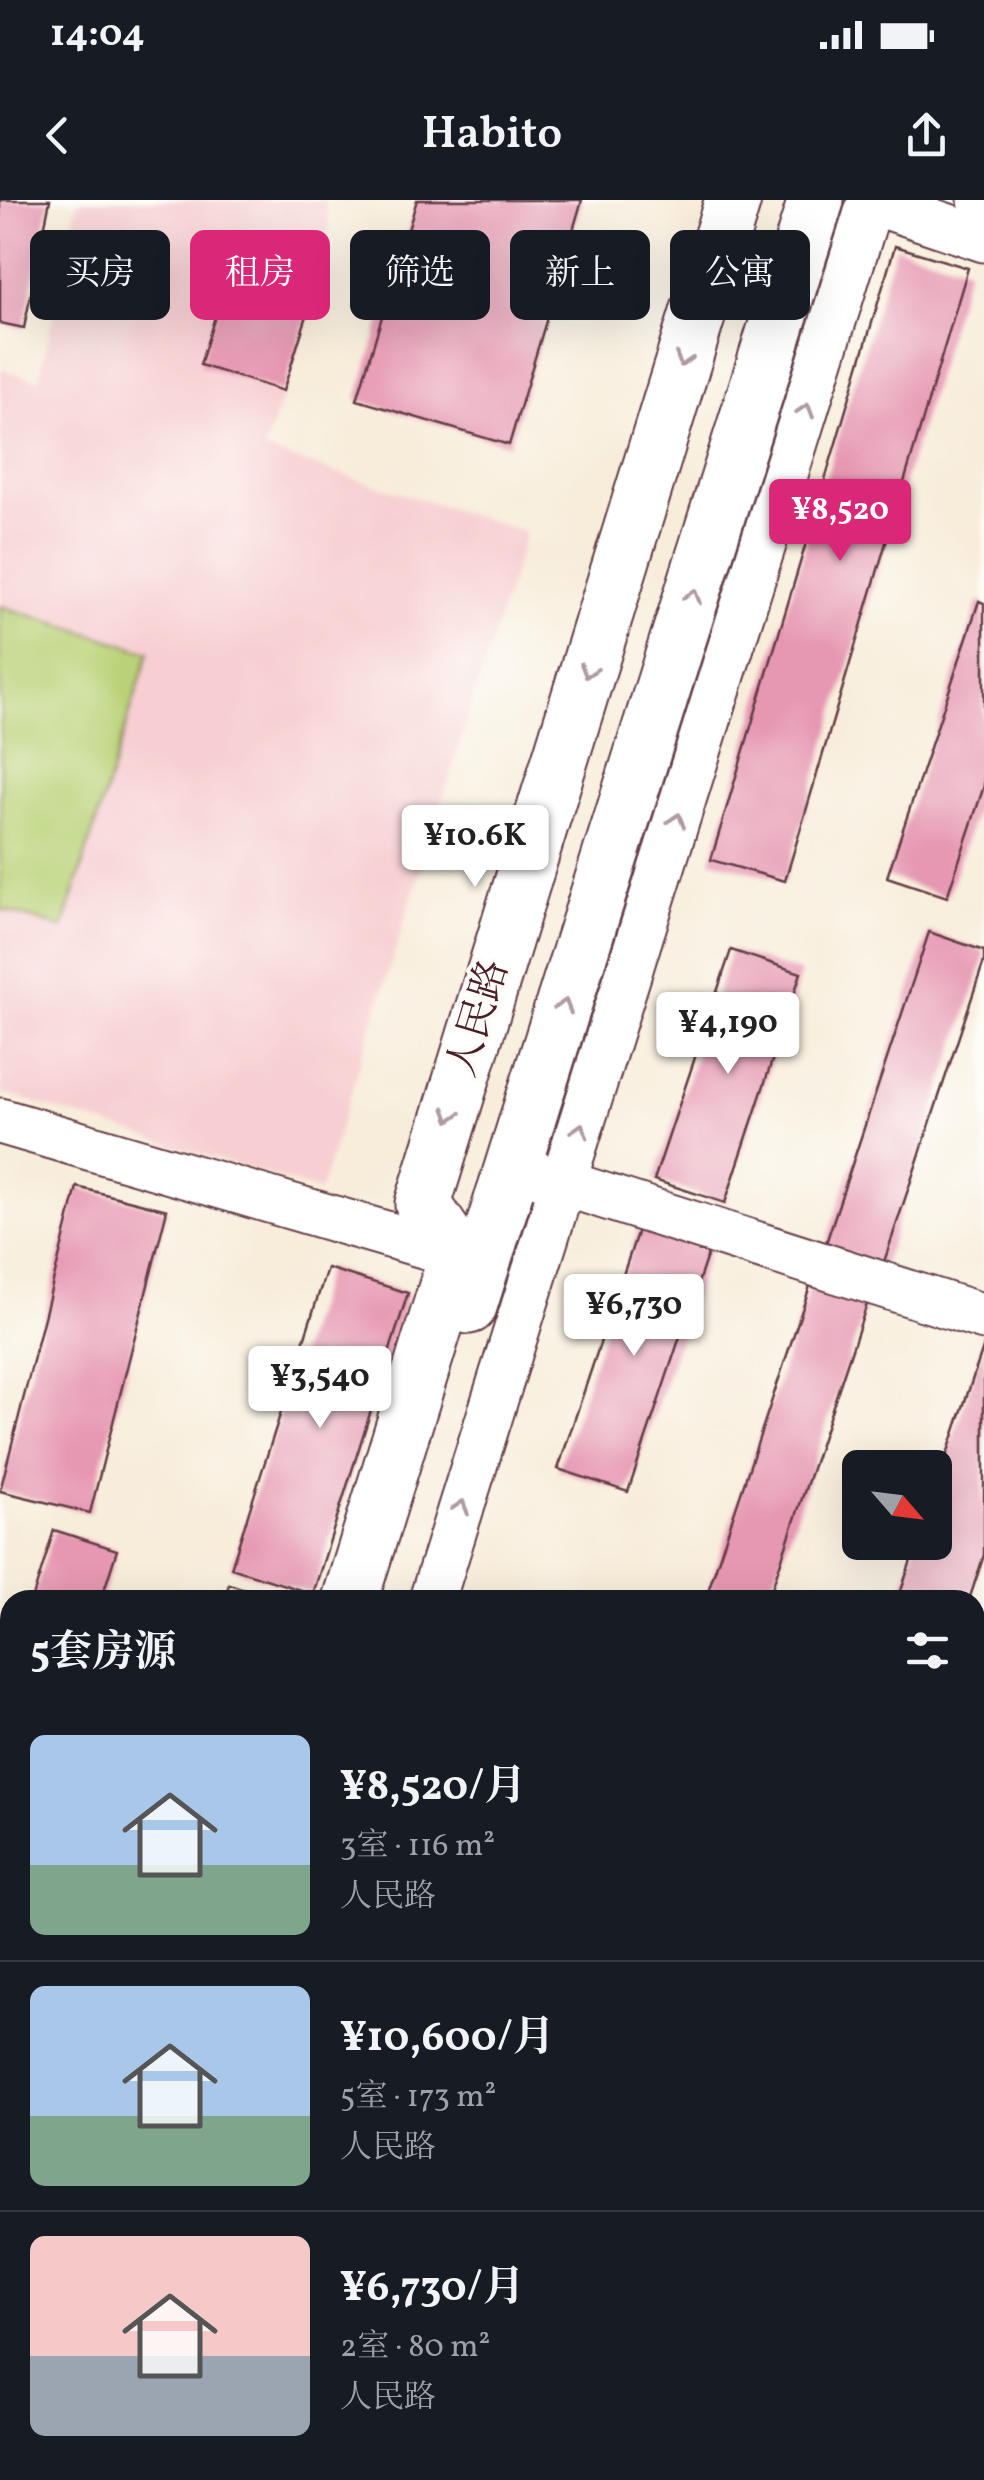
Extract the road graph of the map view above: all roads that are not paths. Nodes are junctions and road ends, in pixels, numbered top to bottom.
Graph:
1 (733, 200) edge
2 (816, 200) edge
3 (871, 200) edge
4 (984, 239) edge
5 (0, 1121) edge
6 (539, 1175) junction
7 (470, 1259) junction
8 (984, 1316) edge
9 (354, 1590) edge
10 (381, 1590) edge
11 (435, 1590) edge

1 -> 7 main road, 人民路
6 -> 2 main road, 人民路
3 - 4 street
6 -> 3 street
5 - 7 street
6 - 7 main road, 人民路
6 - 8 street
11 -> 6 street
7 - 9 main road, 人民路
7 - 10 main road, 人民路

